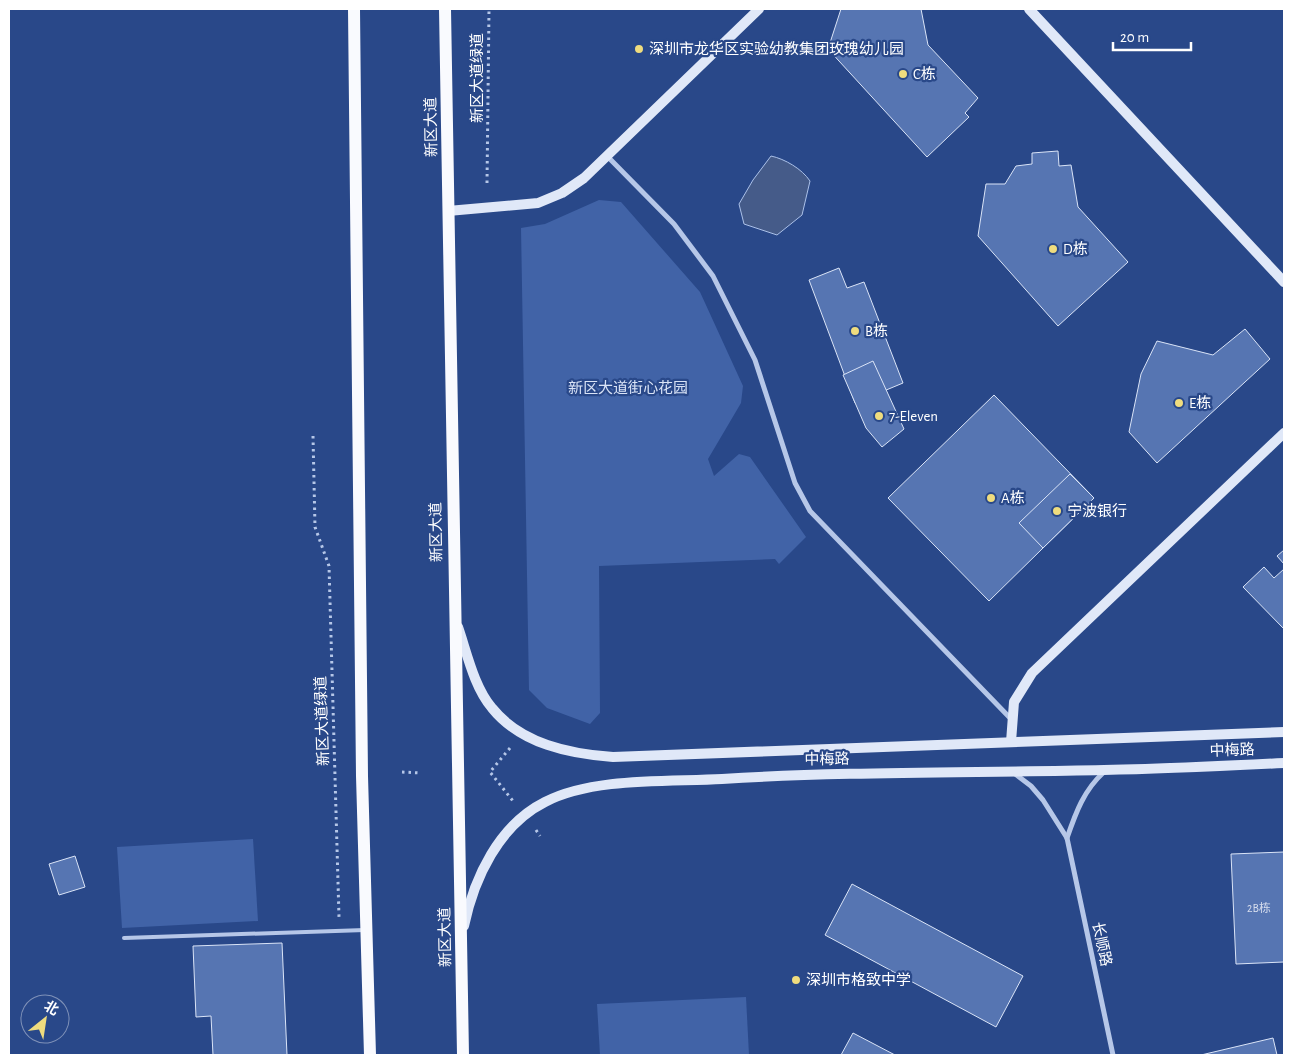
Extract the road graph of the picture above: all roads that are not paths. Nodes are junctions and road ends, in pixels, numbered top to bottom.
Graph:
1 (354, 9) edge
2 (445, 9) edge
3 (760, 9) edge
4 (1029, 9) edge
5 (608, 157) junction
6 (448, 211) junction
7 (1284, 282) edge
8 (1284, 433) edge
9 (454, 616) junction
10 (1012, 720) junction
11 (1284, 732) edge
12 (1011, 742) junction
13 (1284, 763) edge
14 (1107, 770) junction
15 (1011, 772) junction
16 (1068, 838) junction
17 (367, 930) junction
18 (124, 938) dead end
19 (461, 944) junction
20 (370, 1055) edge
21 (463, 1055) edge
22 (1113, 1055) edge

1 - 17 main road
2 - 6 main road, 新区大道
3 - 5 main road
4 - 7 main road
5 - 6 main road
5 - 10 street
6 - 9 main road, 新区大道
8 - 10 main road
9 - 12 main road, 中梅路
9 - 19 main road, 新区大道
10 - 12 main road
11 - 12 main road, 中梅路
13 - 14 main road, 中梅路
14 - 15 main road, 中梅路
14 - 16 street
15 - 16 street
15 - 19 main road, 中梅路
16 - 22 street, 长顺路
17 - 18 lane
17 - 20 main road
19 - 21 main road, 新区大道

